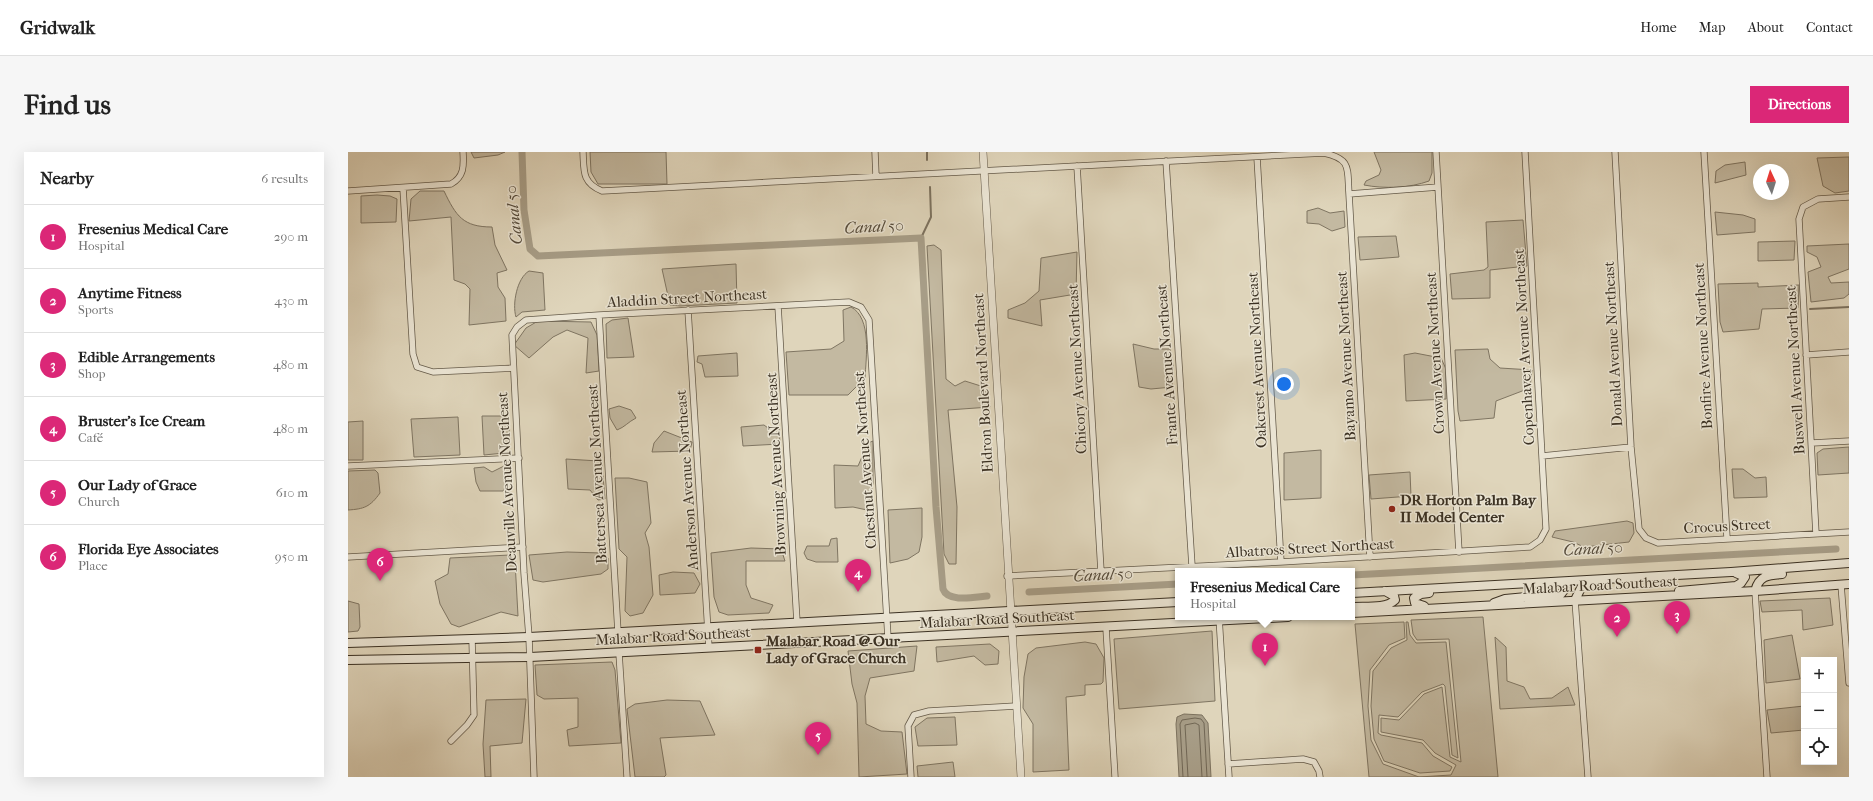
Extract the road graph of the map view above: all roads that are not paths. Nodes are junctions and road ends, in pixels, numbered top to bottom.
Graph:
1 (463, 152) edge
2 (583, 152) edge
3 (875, 152) edge
4 (983, 152) edge
5 (1436, 152) edge
6 (1525, 152) edge
7 (1615, 152) edge
8 (1704, 152) edge
9 (1257, 157) junction
10 (1166, 161) junction
11 (1077, 166) junction
12 (984, 170) junction
13 (876, 176) junction
14 (1438, 187) junction
15 (403, 188) junction
16 (348, 191) edge
17 (1349, 194) junction
18 (1849, 197) edge
19 (778, 306) junction
20 (861, 307) joint
21 (688, 310) junction
22 (599, 314) junction
23 (517, 327) joint
24 (1849, 352) edge
25 (1806, 355) junction
26 (513, 368) junction
27 (1849, 441) edge
28 (1812, 443) junction
29 (1631, 447) junction
30 (1542, 456) junction
31 (519, 458) junction
32 (348, 466) edge
33 (1849, 532) edge
34 (1642, 534) joint
35 (1816, 534) junction
36 (1727, 538) junction
37 (1540, 540) joint
38 (523, 547) junction
39 (1459, 552) junction
40 (348, 557) edge
41 (1370, 557) junction
42 (1281, 562) junction
43 (1849, 564) edge
44 (1192, 566) junction
45 (1101, 571) junction
46 (1731, 572) junction
47 (1672, 575) junction
48 (1007, 576) junction
49 (1554, 582) junction
50 (1845, 584) edge
51 (1487, 585) junction
52 (1563, 585) junction
53 (1384, 591) junction
54 (1755, 591) junction
55 (1355, 593) edge
56 (1669, 596) junction
57 (1575, 600) junction
58 (1175, 602) edge
59 (1487, 606) junction
60 (1355, 607) edge
61 (1432, 608) junction
62 (1009, 612) junction
63 (1355, 613) edge
64 (887, 617) junction
65 (1206, 620) edge
66 (1219, 620) edge
67 (797, 622) junction
68 (709, 627) junction
69 (1106, 628) junction
70 (618, 632) junction
71 (1011, 632) junction
72 (529, 637) junction
73 (888, 638) junction
74 (472, 639) junction
75 (348, 643) edge
76 (709, 648) junction
77 (619, 653) junction
78 (530, 657) junction
79 (472, 659) junction
80 (348, 660) edge
81 (1849, 683) edge
82 (1016, 706) junction
83 (451, 741) dead end
84 (1228, 764) junction
85 (534, 777) edge
86 (627, 777) edge
87 (912, 777) edge
88 (1021, 777) edge
89 (1115, 777) edge
90 (1228, 777) edge
91 (1320, 777) edge
92 (1588, 777) edge
93 (1767, 777) edge

1 - 15 street
2 - 13 street
3 - 13 street
4 - 12 street, Eldron Boulevard Northeast
5 - 14 street, Crown Avenue Northeast
6 - 30 street, Copenhaver Avenue Northeast
7 - 29 street, Donald Avenue Northeast
8 - 36 street, Bonfire Avenue Northeast
9 - 10 street
9 - 17 street, Bayamo Avenue Northeast
9 - 42 street, Oakcrest Avenue Northeast
10 - 11 street
10 - 44 street, Frante Avenue Northeast
11 - 12 street
11 - 45 street, Chicory Avenue Northeast
12 - 13 street
12 - 48 street, Eldron Boulevard Northeast
14 - 17 street
14 - 39 street, Crown Avenue Northeast
15 - 16 street
15 - 26 street
17 - 41 street, Bayamo Avenue Northeast
18 - 25 street, Buswell Avenue Northeast
19 - 20 street, Aladdin Street Northeast
19 - 21 street, Aladdin Street Northeast
19 - 67 street, Browning Avenue Northeast
20 - 64 street, Chestnut Avenue Northeast
21 - 22 street, Aladdin Street Northeast
21 - 68 street, Anderson Avenue Northeast
22 - 23 street, Aladdin Street Northeast
22 - 70 street, Battersea Avenue Northeast
23 - 26 street, Deauville Avenue Northeast
24 - 25 street
25 - 28 street, Buswell Avenue Northeast
26 - 31 street, Deauville Avenue Northeast
27 - 28 street
28 - 35 street, Buswell Avenue Northeast
29 - 30 street
29 - 34 street, Donald Avenue Northeast
30 - 37 street, Copenhaver Avenue Northeast
31 - 32 street
31 - 38 street, Deauville Avenue Northeast
33 - 35 street, Crocus Street
34 - 36 street, Crocus Street
35 - 36 street, Crocus Street
37 - 39 street, Albatross Street Northeast
38 - 40 street
38 - 72 street, Deauville Avenue Northeast
39 - 41 street, Albatross Street Northeast
41 - 42 street, Albatross Street Northeast
42 - 44 street, Albatross Street Northeast
43 - 46 main road, Malabar Road Southeast
43 - 54 main road
44 - 45 street, Albatross Street Northeast
45 - 48 street, Albatross Street Northeast
46 - 47 main road, Malabar Road Southeast
46 - 56 main road
47 - 49 main road, Malabar Road Southeast
47 - 57 main road
48 - 62 street, Eldron Boulevard Northeast
49 - 51 main road, Malabar Road Southeast
49 - 52 main road
50 - 54 main road, Malabar Road Southeast
50 - 81 street
51 - 53 main road, Malabar Road Southeast
51 - 61 main road
52 - 57 main road
52 - 59 main road
53 - 55 main road, Malabar Road Southeast
53 - 60 main road
54 - 56 main road, Malabar Road Southeast
54 - 93 street
56 - 57 main road, Malabar Road Southeast
57 - 59 main road, Malabar Road Southeast
57 - 92 street
58 - 62 main road, Malabar Road Southeast
59 - 61 main road, Malabar Road Southeast
61 - 63 main road, Malabar Road Southeast
62 - 64 main road, Malabar Road Southeast
62 - 71 street, Eldron Boulevard Northeast
64 - 67 main road, Malabar Road Southeast
64 - 73 street, Chestnut Avenue Northeast
65 - 69 main road, Malabar Road Southeast
66 - 84 street
67 - 68 main road, Malabar Road Southeast
68 - 70 main road, Malabar Road Southeast
68 - 76 street, Anderson Avenue Northeast
69 - 71 main road, Malabar Road Southeast
69 - 89 street
70 - 72 main road, Malabar Road Southeast
71 - 73 main road, Malabar Road Southeast
71 - 82 street, Eldron Boulevard Northeast
72 - 74 main road, Malabar Road Southeast
72 - 78 street, Deauville Avenue Northeast
73 - 76 main road, Malabar Road Southeast
74 - 75 main road, Malabar Road Southeast
74 - 79 street
76 - 77 main road, Malabar Road Southeast
77 - 78 main road, Malabar Road Southeast
77 - 86 street
78 - 79 main road, Malabar Road Southeast
78 - 85 street, Deauville Avenue Northeast
79 - 80 main road, Malabar Road Southeast
79 - 83 street
82 - 87 street
82 - 88 street, Eldron Boulevard Northeast
84 - 90 street
84 - 91 street

